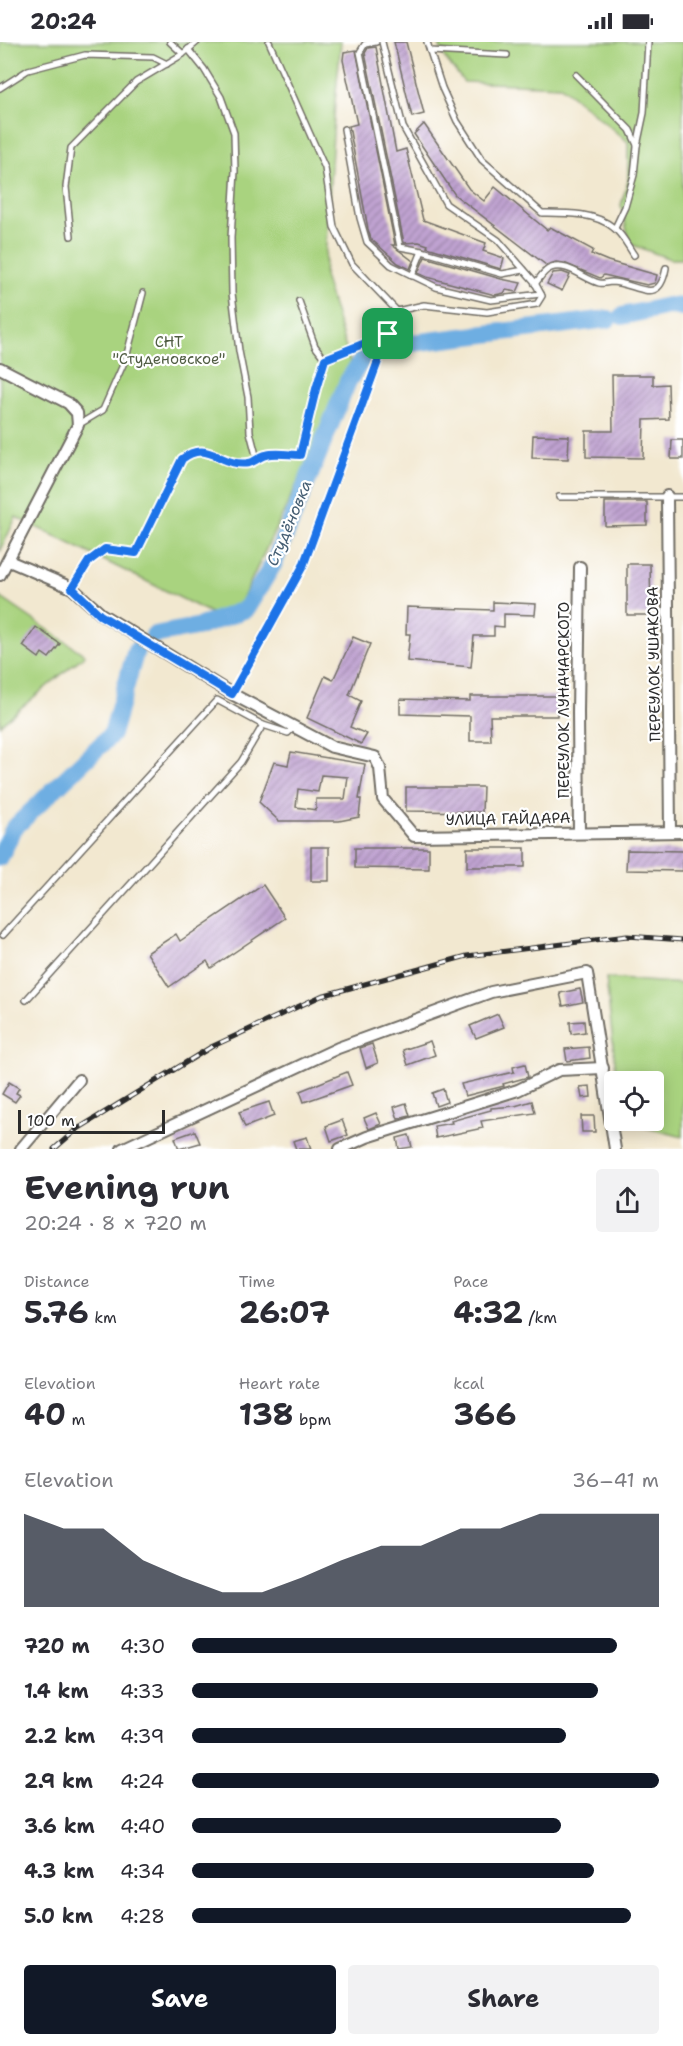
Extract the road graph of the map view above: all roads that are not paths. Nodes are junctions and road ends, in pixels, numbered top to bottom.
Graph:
1 (170, 42) edge
2 (197, 42) edge
3 (269, 42) edge
4 (376, 42) edge
5 (382, 42) edge
6 (427, 42) edge
7 (648, 42) edge
8 (188, 50) junction
9 (430, 51) junction
10 (183, 54) junction
11 (507, 55) dead end
12 (167, 64) junction
13 (576, 75) dead end
14 (0, 88) edge
15 (344, 129) dead end
16 (637, 146) junction
17 (615, 228) junction
18 (71, 236) dead end
19 (422, 251) junction
20 (633, 255) dead end
21 (666, 268) dead end
22 (524, 270) junction
23 (412, 276) junction
24 (535, 284) junction
25 (143, 293) dead end
26 (541, 294) junction
27 (299, 301) dead end
28 (397, 311) junction
29 (388, 334) junction
30 (325, 359) junction
31 (0, 368) edge
32 (78, 425) junction
33 (257, 459) junction
34 (667, 496) junction
35 (559, 497) dead end
36 (683, 497) edge
37 (9, 561) junction
38 (580, 567) dead end
39 (0, 575) edge
40 (72, 588) junction
41 (232, 694) junction
42 (263, 725) junction
43 (294, 727) junction
44 (670, 832) junction
45 (683, 832) edge
46 (579, 833) junction
47 (3, 935) dead end
48 (26, 1000) dead end
49 (603, 1068) junction
50 (79, 1080) dead end
51 (21, 1149) edge
52 (122, 1149) edge
53 (340, 1149) edge
54 (615, 1149) edge

1 - 10 lane
2 - 8 lane
3 - 28 lane
4 - 19 lane
5 - 22 lane
6 - 9 lane
7 - 16 lane
8 - 10 lane
8 - 33 lane
9 - 11 lane
9 - 17 lane
10 - 12 lane
12 - 14 lane
12 - 18 lane
13 - 16 lane
15 - 23 lane
16 - 17 lane
17 - 20 lane
19 - 22 lane
19 - 23 lane
21 - 24 lane
22 - 24 lane
23 - 26 lane
24 - 26 lane
25 - 32 lane
26 - 28 lane
27 - 30 lane
28 - 29 lane
29 - 30 lane
29 - 41 lane
30 - 33 lane
31 - 32 street
32 - 37 street
33 - 40 lane
34 - 35 lane
34 - 36 lane
34 - 44 street, ПЕРЕУЛОК УШАКОВА
37 - 39 street
37 - 40 street
38 - 46 street, ПЕРЕУЛОК ЛУНАЧАРСКОГО
40 - 41 street
41 - 43 street
42 - 43 lane
42 - 47 lane
42 - 48 lane
43 - 46 street, УЛИЦА ГАЙДАРА
44 - 45 street, УЛИЦА ГАЙДАРА
44 - 46 street, УЛИЦА ГАЙДАРА
49 - 52 street
49 - 53 street
49 - 54 street
50 - 51 street

